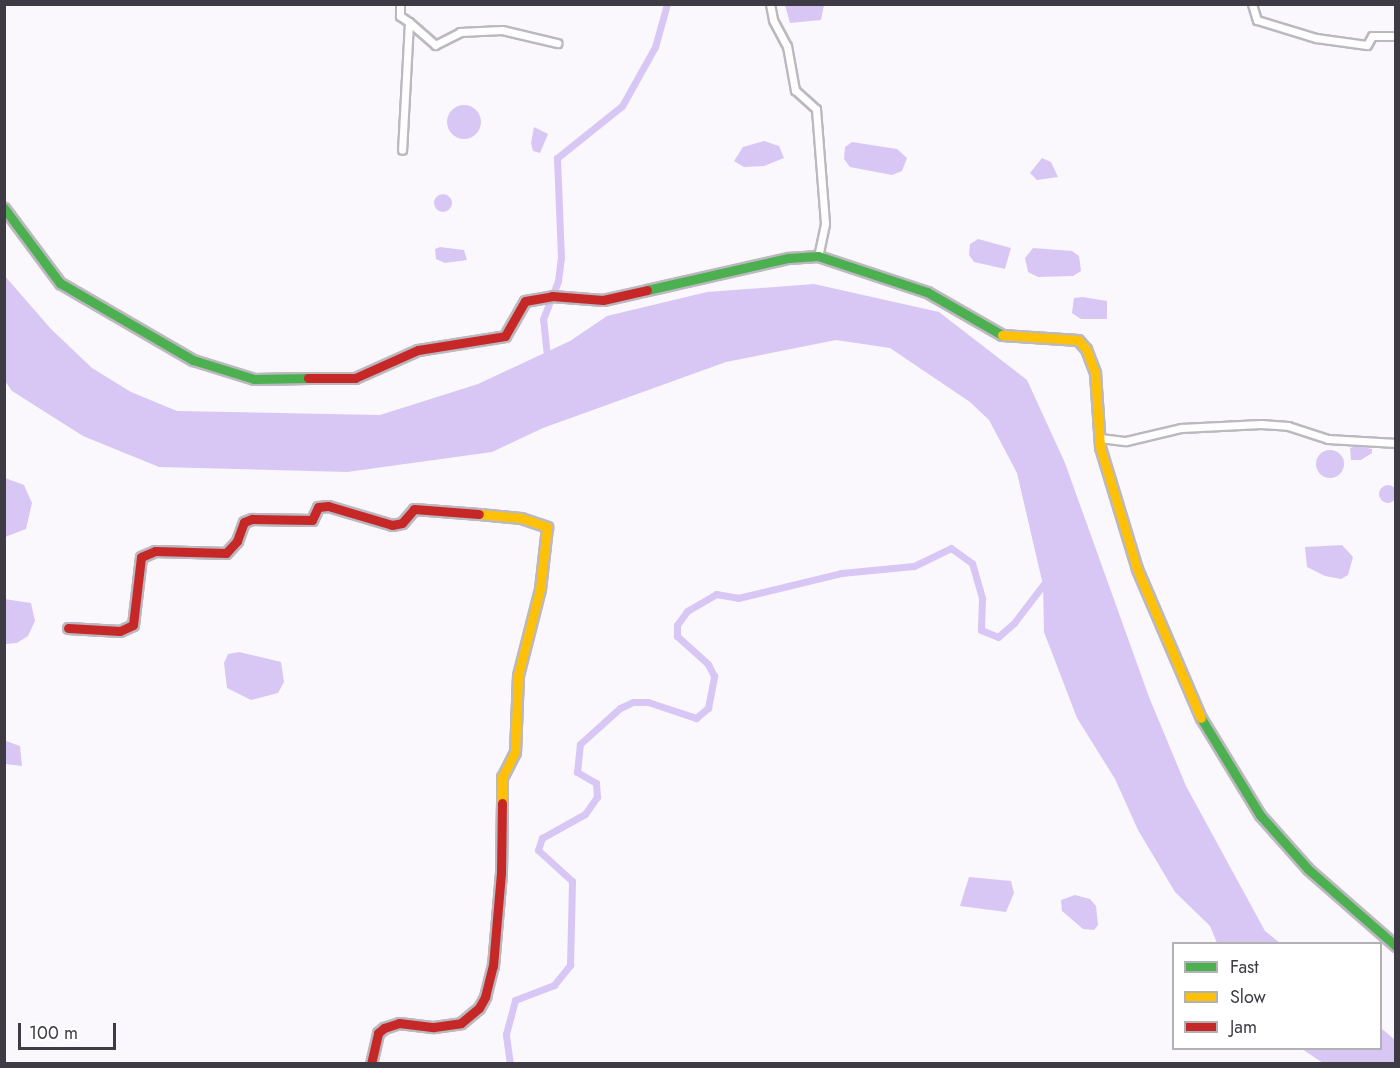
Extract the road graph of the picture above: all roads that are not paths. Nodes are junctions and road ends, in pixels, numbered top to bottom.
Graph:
1 (400, 4) edge
2 (770, 4) edge
3 (1252, 4) edge
4 (409, 22) junction
5 (1395, 36) edge
6 (557, 43) dead end
7 (402, 150) dead end
8 (4, 208) edge
9 (818, 256) junction
10 (1100, 438) junction
11 (1395, 443) edge
12 (68, 628) dead end
13 (1395, 946) edge
14 (371, 1064) edge

1 - 4 street
2 - 9 street
3 - 5 street
4 - 6 street
4 - 7 street
8 - 9 street
9 - 10 street
10 - 11 street
10 - 13 street
12 - 14 street

